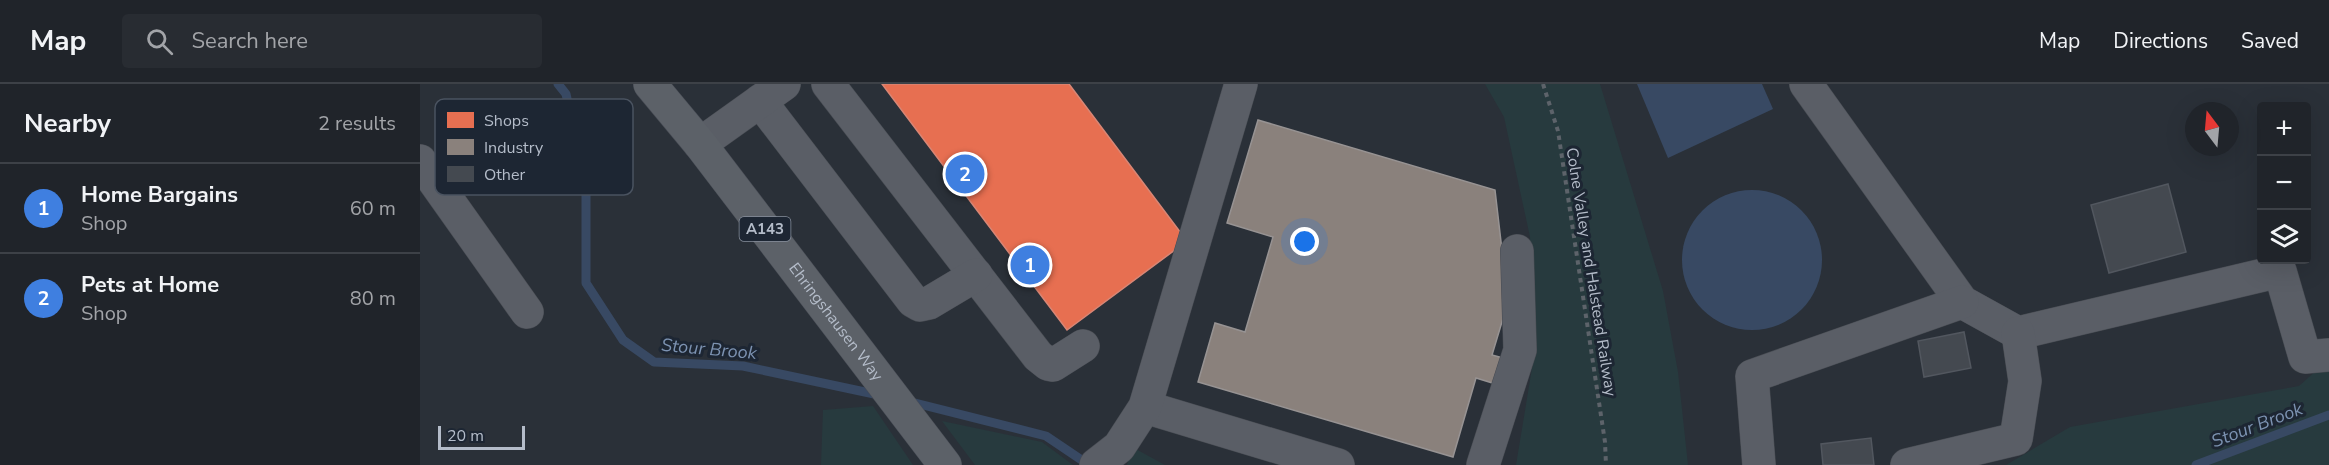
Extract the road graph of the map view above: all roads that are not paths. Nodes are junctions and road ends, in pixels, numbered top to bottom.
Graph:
1 (650, 84) edge
2 (828, 84) edge
3 (1241, 84) edge
4 (1806, 84) edge
5 (772, 93) edge
6 (700, 144) junction
7 (420, 161) edge
8 (435, 182) edge
9 (444, 195) edge
10 (1517, 251) dead end
11 (976, 274) junction
12 (1962, 302) junction
13 (527, 312) dead end
14 (2018, 333) junction
15 (1083, 346) dead end
16 (2317, 356) edge
17 (1145, 407) junction
18 (1107, 456) edge
19 (945, 465) edge
20 (1338, 465) edge
21 (1483, 465) edge
22 (1759, 465) edge
23 (1907, 465) edge

1 - 6 main road, Ehringshausen Way / A143
2 - 11 street
3 - 17 street
4 - 12 street
5 - 6 street
5 - 11 street
6 - 19 main road, Ehringshausen Way / A143
7 - 8 street
9 - 13 street
10 - 21 street
11 - 15 street
12 - 14 street
12 - 22 street
14 - 16 street
14 - 23 street
17 - 18 street
17 - 20 street

